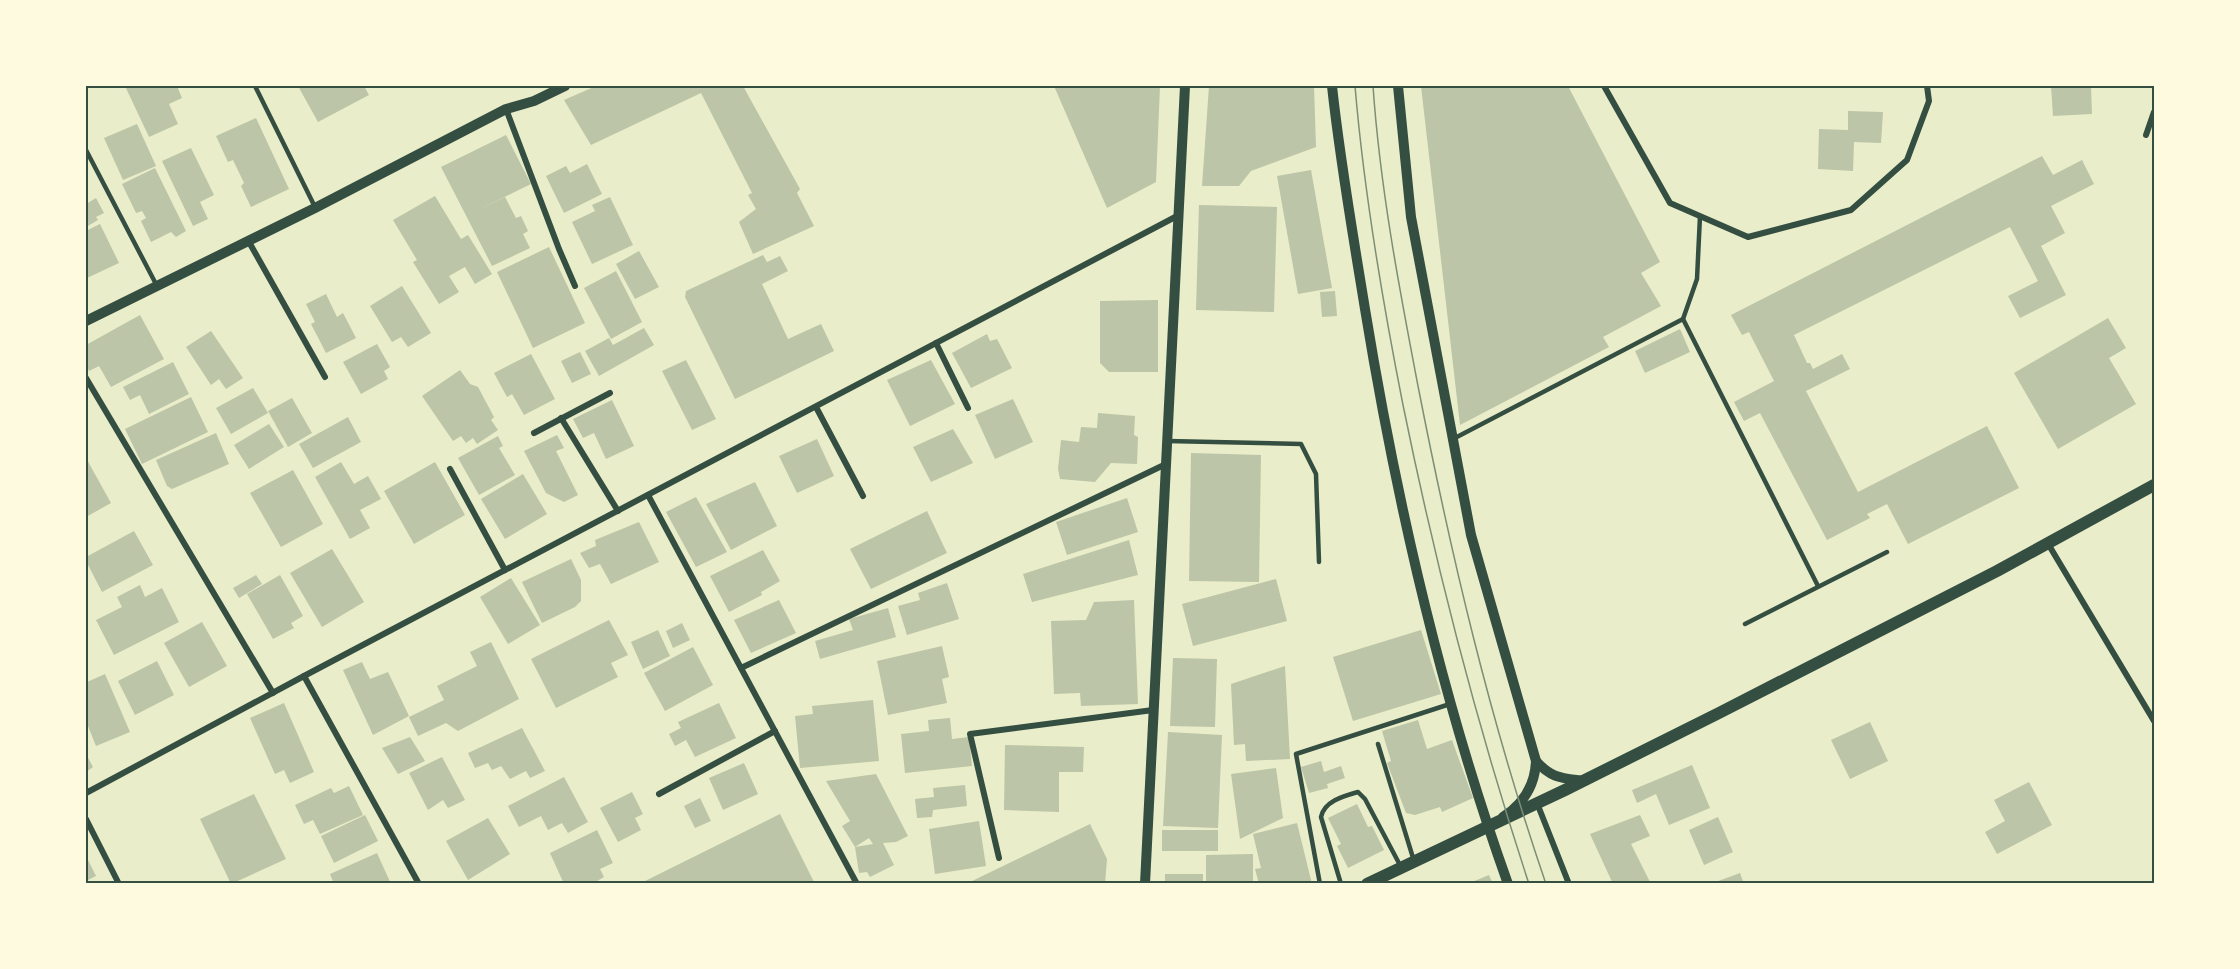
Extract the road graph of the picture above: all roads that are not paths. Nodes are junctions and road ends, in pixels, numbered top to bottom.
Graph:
1 (255, 86) edge
2 (565, 86) edge
3 (1185, 86) edge
4 (1332, 86) edge
5 (1398, 86) edge
6 (1604, 86) edge
7 (1927, 86) edge
8 (506, 109) junction
9 (2154, 112) edge
10 (2146, 135) dead end
11 (86, 150) edge
12 (315, 208) junction
13 (1179, 215) junction
14 (1700, 216) junction
15 (249, 242) junction
16 (157, 286) junction
17 (575, 286) dead end
18 (1683, 318) junction
19 (86, 321) edge
20 (936, 343) junction
21 (325, 376) dead end
22 (86, 378) edge
23 (610, 393) dead end
24 (816, 407) junction
25 (968, 408) dead end
26 (561, 418) junction
27 (534, 433) dead end
28 (1453, 439) junction
29 (1167, 441) junction
30 (1166, 464) junction
31 (450, 469) dead end
32 (2154, 485) edge
33 (648, 495) junction
34 (862, 496) dead end
35 (618, 511) junction
36 (2047, 542) junction
37 (1887, 552) dead end
38 (1319, 562) dead end
39 (505, 570) junction
40 (1818, 586) junction
41 (1745, 624) dead end
42 (741, 668) junction
43 (304, 676) junction
44 (273, 693) junction
45 (1450, 705) junction
46 (1154, 710) junction
47 (2154, 721) edge
48 (775, 731) junction
49 (1378, 744) dead end
50 (1536, 761) junction
51 (1584, 781) junction
52 (86, 793) edge
53 (659, 794) dead end
54 (1537, 803) junction
55 (86, 819) edge
56 (1487, 826) junction
57 (999, 858) dead end
58 (1414, 861) junction
59 (1401, 867) junction
60 (119, 884) edge
61 (419, 884) edge
62 (857, 884) edge
63 (1145, 884) edge
64 (1320, 884) edge
65 (1341, 884) edge
66 (1368, 884) edge
67 (1508, 884) edge
68 (1569, 884) edge

1 - 12 lane
2 - 8 street
3 - 13 street
4 - 45 street
5 - 28 street
6 - 14 street
7 - 14 street
8 - 12 street
8 - 17 street
9 - 10 street
11 - 16 lane
12 - 15 street
13 - 20 street
13 - 29 street
14 - 18 lane
15 - 16 street
15 - 21 street
16 - 19 street
18 - 28 lane
18 - 40 lane
20 - 24 street
20 - 25 street
22 - 44 street
23 - 26 street
24 - 33 street
24 - 34 street
26 - 27 street
26 - 35 street
28 - 50 street
29 - 30 street
29 - 38 lane
30 - 42 street
30 - 46 street
31 - 39 street
32 - 36 main road
33 - 35 street
33 - 42 street
35 - 39 street
36 - 47 street
36 - 51 main road
37 - 40 lane
39 - 43 street
40 - 41 lane
42 - 48 street
43 - 44 street
43 - 61 street
44 - 52 street
45 - 56 street
45 - 64 lane
46 - 57 street
46 - 63 street
48 - 53 street
48 - 62 street
49 - 58 lane
50 - 51 street
50 - 56 street
51 - 54 main road
54 - 56 main road
54 - 68 street
55 - 60 street
56 - 58 main road
56 - 67 street
58 - 59 main road
59 - 65 lane
59 - 66 main road

